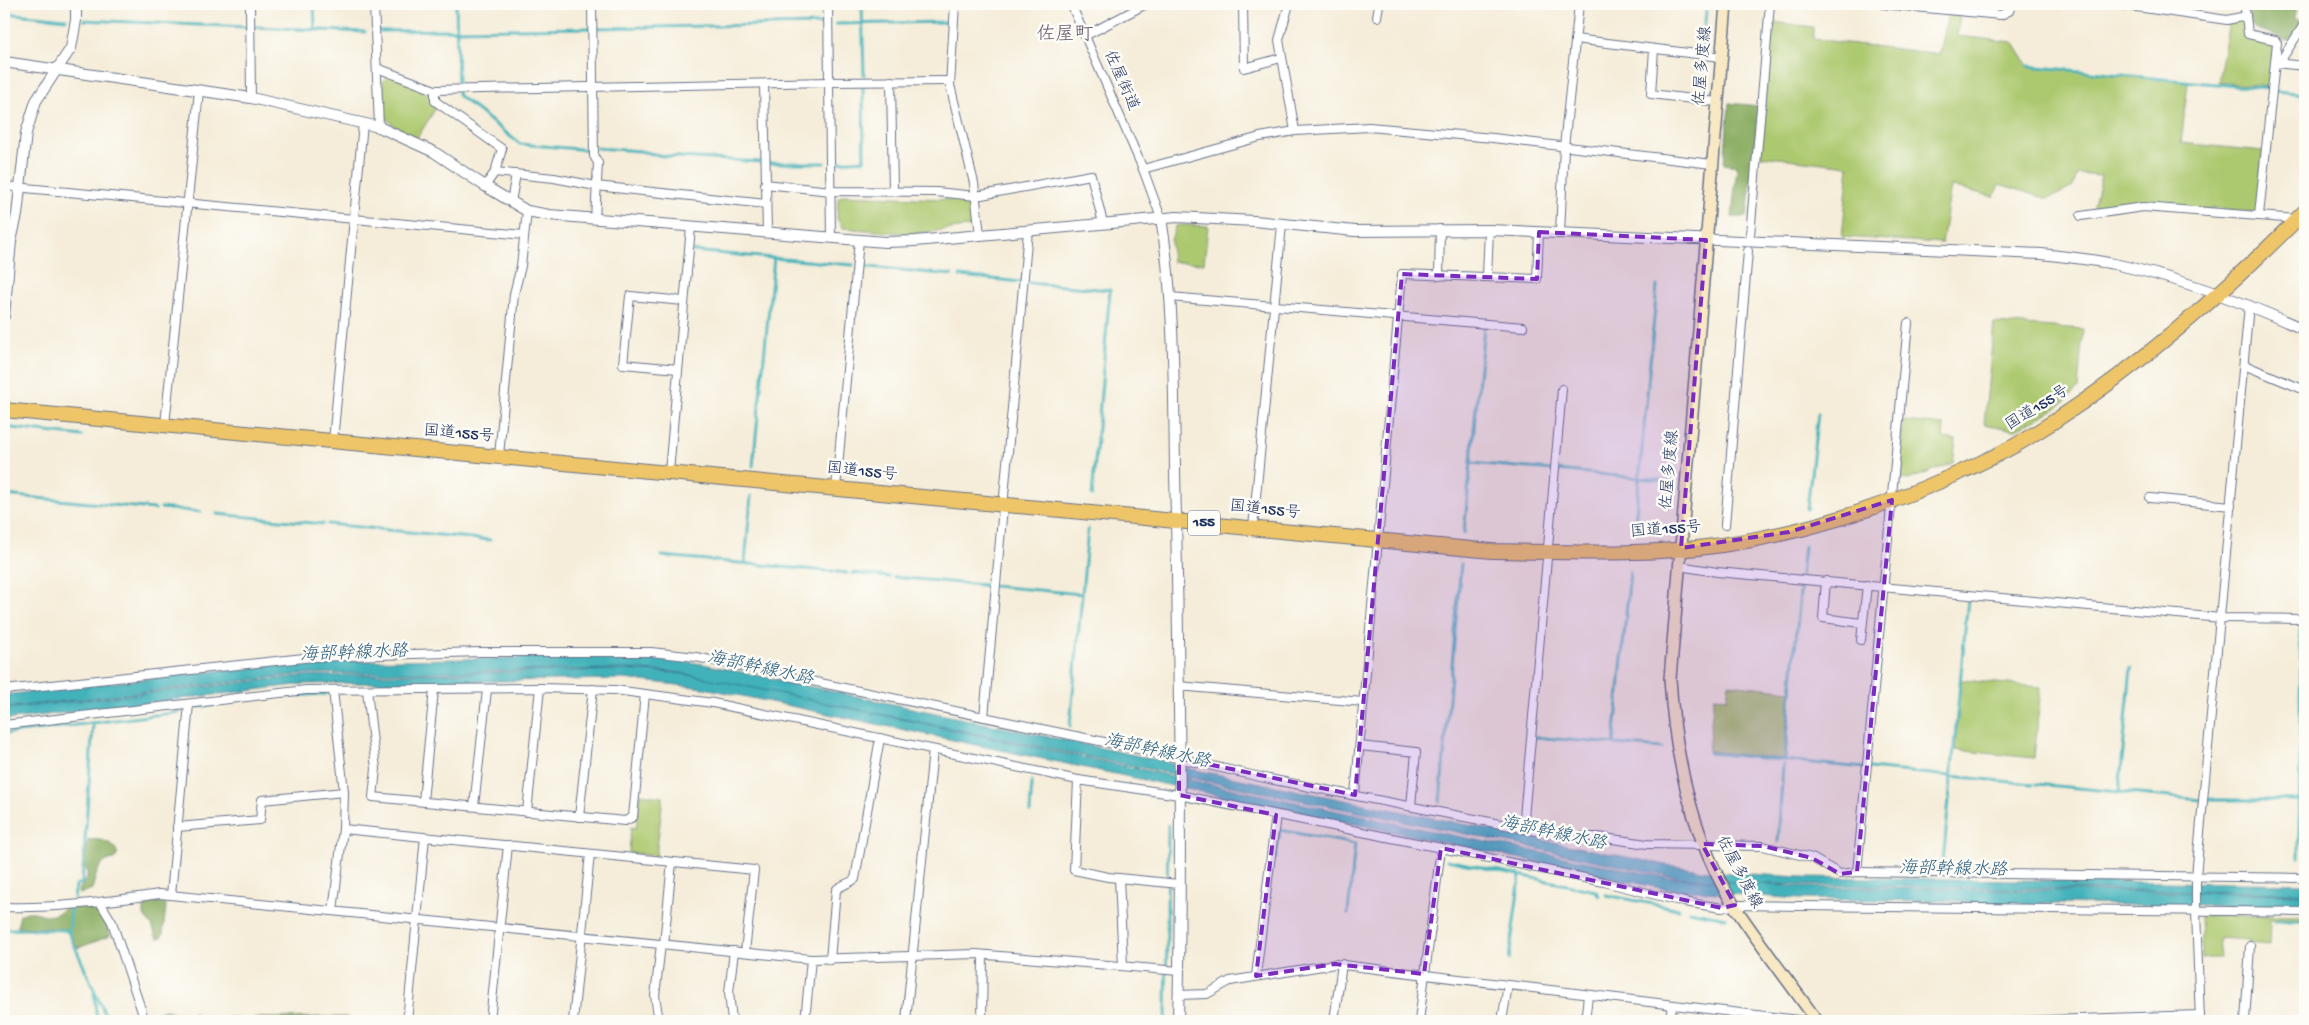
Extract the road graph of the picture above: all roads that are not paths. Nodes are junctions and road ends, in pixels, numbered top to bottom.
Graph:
1 (76, 4) edge
2 (250, 4) edge
3 (374, 4) edge
4 (592, 4) edge
5 (828, 4) edge
6 (955, 4) edge
7 (1071, 4) edge
8 (1146, 4) edge
9 (1243, 4) edge
10 (1289, 4) edge
11 (1379, 4) edge
12 (1579, 4) edge
13 (1726, 4) edge
14 (1770, 4) edge
15 (1882, 4) edge
16 (2012, 4) edge
17 (2116, 4) edge
18 (2244, 4) edge
19 (2246, 16) junction
20 (1377, 17) dead end
21 (2305, 24) edge
22 (1086, 36) junction
23 (1575, 39) junction
24 (1654, 49) junction
25 (1721, 57) junction
26 (1281, 58) junction
27 (4, 62) edge
28 (2275, 63) junction
29 (2305, 66) edge
30 (376, 68) junction
31 (57, 70) junction
32 (950, 81) junction
33 (829, 82) junction
34 (891, 82) junction
35 (764, 84) junction
36 (593, 87) junction
37 (435, 90) junction
38 (200, 91) junction
39 (251, 98) junction
40 (1717, 102) junction
41 (363, 123) junction
42 (379, 127) junction
43 (1295, 131) junction
44 (1564, 147) junction
45 (1712, 164) junction
46 (1143, 169) junction
47 (495, 172) junction
48 (516, 174) junction
49 (766, 184) junction
50 (4, 186) edge
51 (485, 186) junction
52 (596, 186) junction
53 (20, 188) junction
54 (831, 191) junction
55 (892, 191) junction
56 (976, 196) junction
57 (511, 202) junction
58 (187, 204) junction
59 (766, 204) junction
60 (526, 211) junction
61 (2259, 215) junction
62 (2081, 216) dead end
63 (2302, 217) edge
64 (1161, 218) junction
65 (594, 219) junction
66 (354, 220) junction
67 (1103, 223) junction
68 (1282, 224) junction
69 (691, 227) junction
70 (1440, 229) junction
71 (1489, 230) junction
72 (1028, 231) junction
73 (1538, 232) junction
74 (767, 233) junction
75 (1560, 233) junction
76 (524, 235) junction
77 (980, 235) junction
78 (1750, 235) dead end
79 (831, 238) junction
80 (859, 240) junction
81 (1706, 240) junction
82 (1748, 251) dead end
83 (1439, 276) junction
84 (1487, 276) junction
85 (2216, 294) junction
86 (1170, 297) junction
87 (684, 301) junction
88 (1274, 305) junction
89 (2250, 305) junction
90 (4, 316) edge
91 (1400, 316) junction
92 (1908, 322) dead end
93 (1523, 327) dead end
94 (2305, 330) edge
95 (2244, 365) junction
96 (678, 369) junction
97 (1562, 390) dead end
98 (2305, 390) edge
99 (4, 410) edge
100 (165, 425) junction
101 (333, 441) junction
102 (499, 456) junction
103 (669, 472) junction
104 (836, 488) junction
105 (2150, 498) dead end
106 (1892, 500) junction
107 (1005, 505) junction
108 (2231, 506) junction
109 (1176, 520) junction
110 (1726, 525) dead end
111 (1253, 528) junction
112 (1378, 540) junction
113 (1681, 548) junction
114 (1547, 552) junction
115 (1679, 566) junction
116 (1826, 581) junction
117 (1867, 585) junction
118 (1884, 586) junction
119 (2221, 618) junction
120 (2305, 619) edge
121 (1862, 623) junction
122 (1861, 640) dead end
123 (1178, 686) junction
124 (540, 688) junction
125 (593, 689) junction
126 (4, 690) edge
127 (333, 690) junction
128 (367, 690) junction
129 (434, 690) junction
130 (487, 690) junction
131 (645, 694) junction
132 (1363, 702) junction
133 (189, 704) junction
134 (984, 717) junction
135 (4, 725) edge
136 (880, 738) junction
137 (1360, 746) junction
138 (933, 750) junction
139 (1179, 760) junction
140 (1078, 780) junction
141 (344, 792) junction
142 (1179, 795) junction
143 (1355, 795) junction
144 (423, 801) junction
145 (474, 806) junction
146 (1411, 806) junction
147 (527, 812) junction
148 (1276, 815) junction
149 (579, 817) junction
150 (178, 827) junction
151 (343, 829) junction
152 (1523, 829) junction
153 (425, 837) junction
154 (1703, 844) junction
155 (508, 845) junction
156 (1440, 848) junction
157 (590, 854) junction
158 (672, 862) junction
159 (1857, 872) junction
160 (1119, 878) junction
161 (2196, 878) junction
162 (2305, 878) edge
163 (1172, 883) junction
164 (171, 895) junction
165 (100, 902) junction
166 (1735, 906) junction
167 (4, 908) edge
168 (2196, 909) junction
169 (334, 911) junction
170 (2305, 912) edge
171 (416, 920) junction
172 (500, 928) junction
173 (582, 936) junction
174 (662, 944) junction
175 (2250, 946) dead end
176 (734, 951) junction
177 (746, 952) junction
178 (983, 955) junction
179 (912, 956) junction
180 (811, 959) junction
181 (830, 960) junction
182 (1342, 964) junction
183 (1123, 966) junction
184 (1172, 971) junction
185 (1424, 974) junction
186 (1256, 976) junction
187 (1508, 985) junction
188 (1178, 995) junction
189 (1588, 996) junction
190 (1672, 1005) junction
191 (1753, 1018) edge
192 (2200, 1018) edge
193 (145, 1021) edge
194 (407, 1021) edge
195 (490, 1021) edge
196 (573, 1021) edge
197 (659, 1021) edge
198 (732, 1021) edge
199 (805, 1021) edge
200 (906, 1021) edge
201 (982, 1021) edge
202 (1178, 1021) edge
203 (1334, 1021) edge
204 (1419, 1021) edge
205 (1502, 1021) edge
206 (1585, 1021) edge
207 (1670, 1021) edge
208 (1806, 1021) edge
209 (1817, 1021) edge
210 (2017, 1021) edge
211 (2246, 1021) edge

1 - 31 street
2 - 39 street
3 - 30 street
4 - 36 street
5 - 33 street
6 - 32 street
7 - 22 street, 佐屋街道
8 - 22 street
9 - 26 street
10 - 26 street
11 - 20 street
12 - 23 street
13 - 25 main road, 佐屋多度線
14 - 78 street
15 - 16 street
17 - 19 street
18 - 19 street
19 - 28 street
21 - 28 street
22 - 46 street, 佐屋街道
23 - 24 street
23 - 44 street
24 - 25 street
24 - 40 street
25 - 40 main road, 佐屋多度線
26 - 43 street
27 - 31 street
28 - 29 street
28 - 61 street
30 - 37 street
30 - 42 street
31 - 38 street
31 - 53 street
32 - 34 street
32 - 56 street
33 - 34 street
33 - 35 street
33 - 54 street
34 - 55 street
35 - 36 street
35 - 49 street
36 - 37 street
36 - 52 street
37 - 47 street
38 - 39 street
38 - 58 street
39 - 41 street
40 - 45 main road, 佐屋多度線
41 - 42 street
41 - 66 street
42 - 51 street
43 - 44 street
43 - 46 street
44 - 45 street
44 - 75 street
45 - 81 main road, 佐屋多度線
46 - 64 street, 佐屋街道
47 - 48 street
47 - 51 street
48 - 52 street
48 - 57 street
49 - 54 street
49 - 59 street
50 - 53 street
51 - 57 street
52 - 59 street
52 - 65 street
53 - 58 street
53 - 90 street
54 - 55 street
54 - 79 street
55 - 56 street
56 - 67 street
56 - 77 street
57 - 60 street
58 - 66 street
58 - 100 street
59 - 74 street
60 - 65 street
60 - 76 street
61 - 62 street
61 - 63 street
63 - 85 highway, 国道155号 / 155
64 - 67 street
64 - 68 street
64 - 86 street
65 - 69 street
66 - 76 street
66 - 101 street
67 - 72 street
68 - 70 street
68 - 88 street
69 - 74 street
69 - 87 street
70 - 71 street
70 - 83 street
71 - 73 street
71 - 84 street
72 - 77 street
72 - 107 street
73 - 75 street
73 - 84 street
74 - 79 street
75 - 81 street
76 - 102 street
77 - 80 street
79 - 80 street
80 - 104 street
81 - 85 street
81 - 113 main road, 佐屋多度線
82 - 110 street
83 - 84 street
83 - 91 street
85 - 89 street
85 - 106 highway, 国道155号 / 155
86 - 88 street
86 - 109 street
87 - 96 street
87 - 96 street
88 - 91 street
88 - 111 street
89 - 94 street
89 - 95 street
91 - 93 street
91 - 112 street
92 - 106 street
95 - 98 street
95 - 108 street
96 - 103 street
97 - 114 street
99 - 100 highway, 国道155号 / 155
100 - 101 highway, 国道155号 / 155
101 - 102 highway, 国道155号 / 155
102 - 103 highway, 国道155号 / 155
103 - 104 highway, 国道155号 / 155
104 - 107 highway, 国道155号 / 155
105 - 108 street
106 - 113 highway, 国道155号 / 155
106 - 118 street
107 - 109 highway, 国道155号 / 155
107 - 134 street
108 - 119 street
109 - 111 highway, 国道155号 / 155
109 - 123 street
111 - 112 highway, 国道155号 / 155
112 - 114 highway, 国道155号 / 155
112 - 132 street
113 - 114 highway, 国道155号 / 155
113 - 115 main road, 佐屋多度線
114 - 152 street
115 - 116 street
115 - 154 main road, 佐屋多度線
116 - 117 street
116 - 121 street
117 - 118 street
117 - 121 street
118 - 119 street
118 - 159 street
119 - 120 street
119 - 161 street
121 - 122 street
123 - 132 street
123 - 139 street
124 - 125 street
124 - 130 street
124 - 147 street
125 - 131 street
125 - 149 street
126 - 134 street
127 - 128 street
127 - 133 street
127 - 141 street
128 - 129 street
128 - 144 street
129 - 130 street
129 - 144 street
130 - 145 street
131 - 136 street
131 - 149 street
132 - 137 street
133 - 135 street
133 - 150 street
134 - 139 street
136 - 138 street
136 - 181 street
137 - 143 street
137 - 146 street
138 - 140 street
138 - 179 street
139 - 142 street
139 - 143 street
140 - 142 street
140 - 160 street
141 - 150 street
141 - 151 street
142 - 148 street
142 - 163 street
143 - 146 street
144 - 145 street
145 - 147 street
146 - 152 street
147 - 149 street
148 - 156 street
148 - 186 street
150 - 164 street
151 - 153 street
151 - 169 street
152 - 154 street
153 - 155 street
153 - 171 street
154 - 159 street
154 - 166 main road, 佐屋多度線
155 - 157 street
155 - 172 street
156 - 166 street
156 - 185 street
157 - 158 street
157 - 173 street
158 - 174 street
158 - 177 street
159 - 161 street
160 - 163 street
160 - 183 street
161 - 162 street
161 - 168 street
163 - 184 street
164 - 165 street
164 - 169 street
165 - 167 street
165 - 193 street
166 - 168 street
166 - 209 main road, 佐屋多度線
168 - 170 street
168 - 192 street
169 - 171 street
171 - 172 street
171 - 194 street
172 - 173 street
172 - 195 street
173 - 174 street
173 - 196 street
174 - 176 street
174 - 197 street
175 - 211 street
176 - 177 street
176 - 198 street
177 - 180 street
178 - 179 street
178 - 183 street
178 - 201 street
179 - 181 street
179 - 200 street
180 - 181 street
180 - 199 street
182 - 185 street
182 - 186 street
182 - 203 street
183 - 184 street
184 - 188 street
185 - 187 street
185 - 204 street
186 - 188 street
187 - 189 street
187 - 205 street
188 - 202 street
189 - 190 street
189 - 206 street
190 - 191 street
190 - 207 street
191 - 208 street
192 - 210 street

